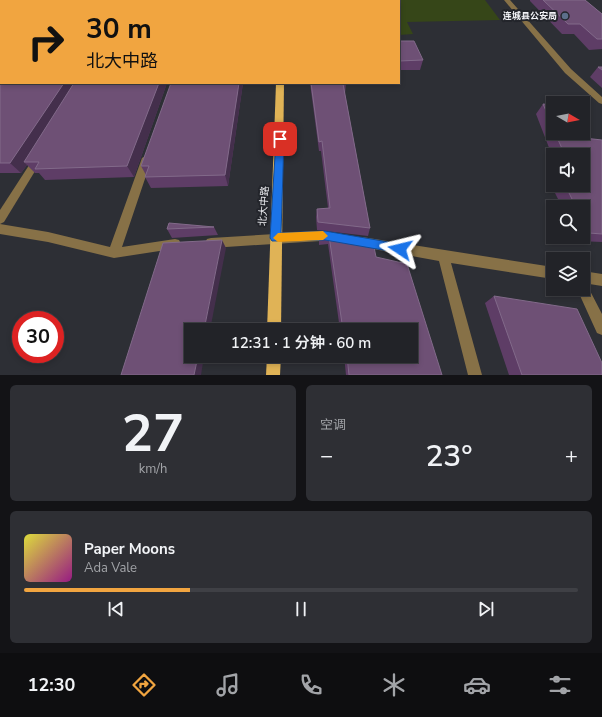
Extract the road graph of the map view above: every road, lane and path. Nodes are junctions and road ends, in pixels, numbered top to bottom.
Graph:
1 (507, 0) edge
2 (280, 84) edge
3 (602, 101) edge
4 (44, 148) edge
5 (150, 150) edge
6 (0, 219) edge
7 (0, 229) edge
8 (276, 238) junction
9 (200, 243) edge
10 (185, 244) edge
11 (114, 253) junction
12 (444, 257) junction
13 (546, 271) edge
14 (590, 278) edge
15 (602, 280) edge
16 (586, 296) edge
17 (274, 323) edge
18 (602, 328) edge
19 (274, 363) edge
20 (273, 375) edge
21 (475, 375) edge

1 - 3 street
2 - 8 main road, 北大中路
4 - 6 street
5 - 11 street
7 - 11 street
8 - 9 street
8 - 12 street
8 - 17 main road, 北大中路
10 - 11 street
12 - 13 street
12 - 21 street
14 - 15 street
16 - 18 street
19 - 20 main road

